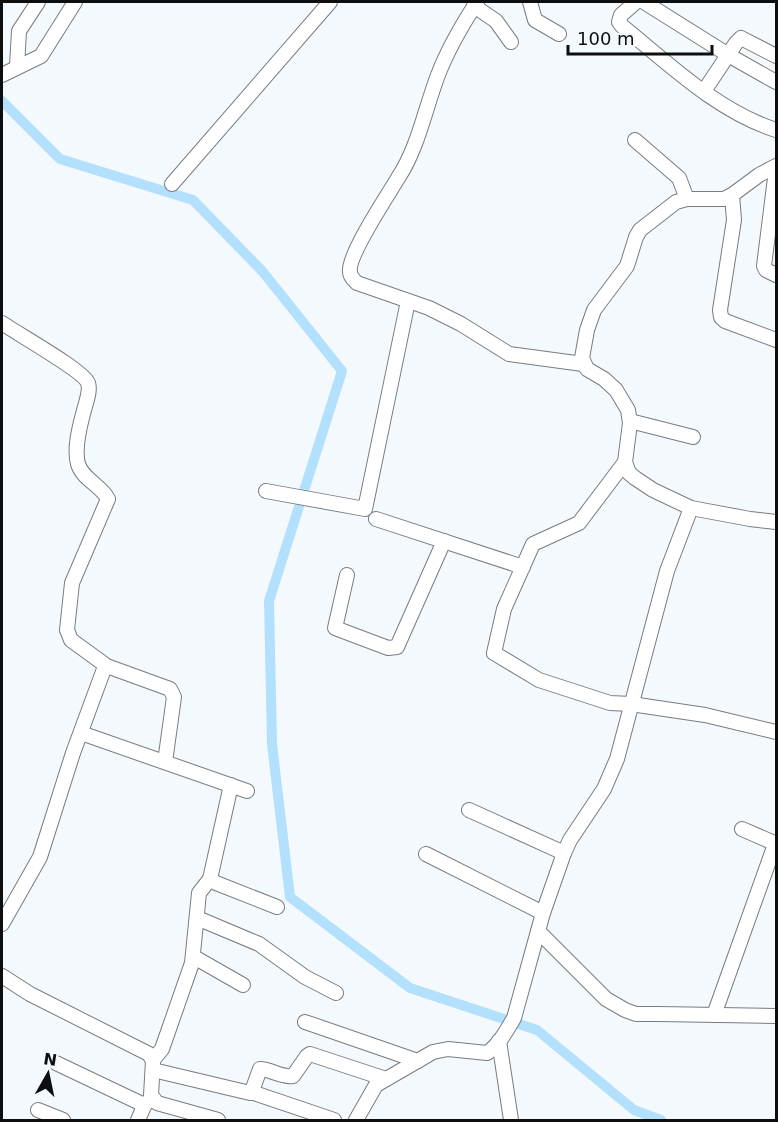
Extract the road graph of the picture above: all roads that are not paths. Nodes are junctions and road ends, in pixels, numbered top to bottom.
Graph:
1 (38, 2) edge
2 (75, 2) edge
3 (330, 2) edge
4 (530, 2) edge
5 (636, 2) edge
6 (644, 2) edge
7 (475, 4) edge
8 (559, 34) dead end
9 (511, 42) dead end
10 (728, 55) junction
11 (777, 56) edge
12 (17, 66) junction
13 (2, 75) edge
14 (777, 82) edge
15 (704, 91) junction
16 (777, 130) edge
17 (635, 140) dead end
18 (777, 168) edge
19 (172, 184) dead end
20 (732, 195) junction
21 (687, 199) junction
22 (777, 275) edge
23 (408, 301) junction
24 (2, 323) edge
25 (777, 340) edge
26 (583, 364) junction
27 (630, 421) junction
28 (693, 437) dead end
29 (625, 462) junction
30 (266, 491) dead end
31 (691, 508) junction
32 (376, 519) dead end
33 (777, 522) edge
34 (444, 541) junction
35 (523, 567) junction
36 (347, 575) dead end
37 (104, 665) junction
38 (632, 704) junction
39 (777, 732) edge
40 (81, 733) junction
41 (165, 762) junction
42 (231, 785) junction
43 (247, 791) dead end
44 (469, 810) dead end
45 (742, 829) dead end
46 (564, 853) junction
47 (426, 854) dead end
48 (210, 879) junction
49 (277, 907) dead end
50 (543, 913) junction
51 (197, 918) junction
52 (2, 924) edge
53 (538, 931) junction
54 (194, 957) junction
55 (2, 976) edge
56 (243, 986) dead end
57 (336, 993) dead end
58 (714, 1015) junction
59 (777, 1016) edge
60 (305, 1022) dead end
61 (503, 1036) junction
62 (418, 1061) junction
63 (56, 1063) dead end
64 (153, 1065) junction
65 (386, 1079) junction
66 (251, 1092) junction
67 (148, 1101) junction
68 (38, 1110) dead end
69 (63, 1120) edge
70 (138, 1120) edge
71 (218, 1120) edge
72 (334, 1120) edge
73 (356, 1120) edge
74 (511, 1120) edge

1 - 12 street
2 - 12 street
3 - 19 street
4 - 8 street
5 - 15 street
6 - 10 street
7 - 9 street
7 - 23 street
10 - 11 street
10 - 14 street
10 - 15 street
12 - 13 street
15 - 16 street
17 - 21 street
18 - 20 street
18 - 22 street
20 - 21 street
20 - 25 street
21 - 26 street
23 - 26 street
23 - 30 street
24 - 37 street
26 - 27 street
27 - 28 street
27 - 29 street
29 - 31 street
29 - 35 street
31 - 33 street
31 - 38 street
32 - 34 street
34 - 35 street
34 - 36 street
35 - 38 street
37 - 40 street
37 - 41 street
38 - 39 street
38 - 46 street
40 - 41 street
40 - 52 street
41 - 42 street
42 - 43 street
42 - 48 street
44 - 46 street
45 - 58 street
46 - 50 street
47 - 50 street
48 - 49 street
48 - 51 street
50 - 53 street
51 - 54 street
51 - 57 street
53 - 58 street
53 - 61 street
54 - 56 street
54 - 64 street
55 - 64 street
58 - 59 street
60 - 62 street
61 - 62 street
61 - 74 street
62 - 65 street
63 - 67 street
64 - 66 street
64 - 67 street
65 - 66 street
65 - 73 street
66 - 72 street
67 - 70 street
67 - 71 street
68 - 69 street

